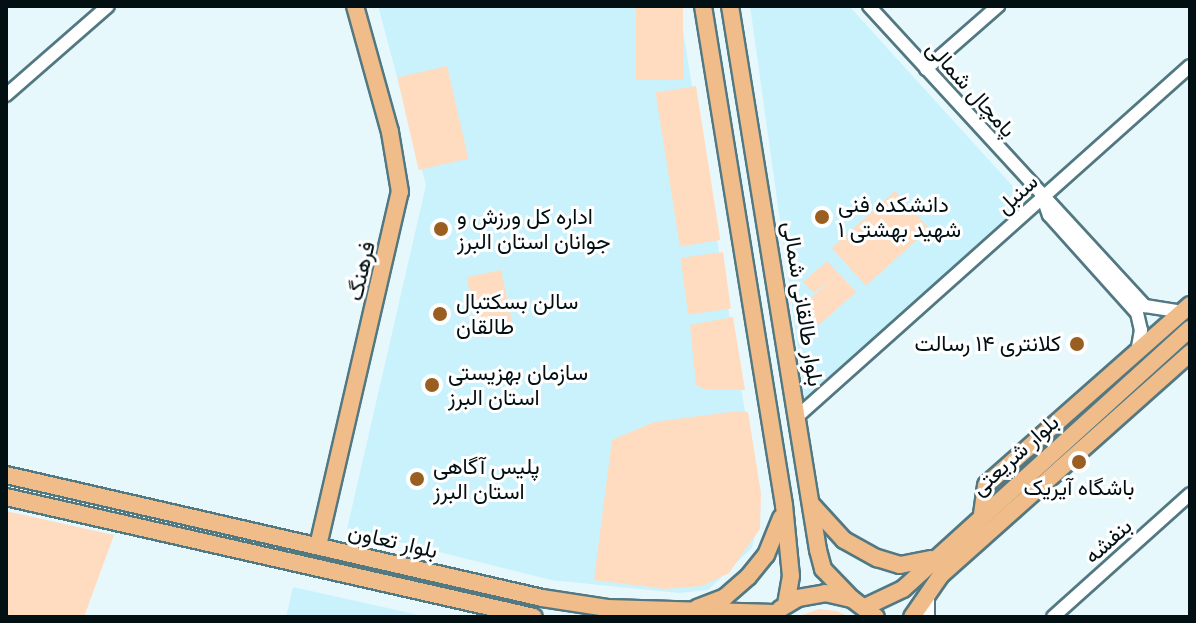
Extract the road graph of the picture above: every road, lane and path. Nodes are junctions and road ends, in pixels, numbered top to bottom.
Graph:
1 (108, 6) edge
2 (355, 6) edge
3 (703, 6) edge
4 (730, 6) edge
5 (869, 6) edge
6 (998, 6) edge
7 (1190, 66) edge
8 (926, 69) junction
9 (6, 95) edge
10 (1043, 198) junction
11 (1186, 308) edge
12 (1190, 329) edge
13 (1137, 352) junction
14 (1187, 361) edge
15 (799, 415) junction
16 (6, 475) edge
17 (69, 489) junction
18 (1190, 494) edge
19 (6, 497) edge
20 (809, 502) junction
21 (784, 505) junction
22 (64, 511) junction
23 (982, 514) junction
24 (817, 544) junction
25 (318, 546) junction
26 (789, 549) junction
27 (930, 559) junction
28 (903, 589) junction
29 (922, 607) edge
30 (864, 608) edge
31 (691, 610) junction
32 (778, 612) edge
33 (726, 615) edge
34 (534, 617) edge
35 (1053, 617) edge

1 - 9 street
2 - 25 main road, فرهنگ
3 - 21 main road
4 - 15 main road, بلوار طالقانی شمالی
5 - 8 street, پامچال شمالی
6 - 8 street
7 - 10 street, سنبل
8 - 10 street, پامچال شمالی
10 - 11 street, پامچال شمالی
10 - 13 street, پامچال شمالی
10 - 15 street, سنبل
11 - 13 main road
12 - 23 main road, بلوار شریعتی
13 - 23 main road
14 - 29 main road, بلوار شریعتی
15 - 20 main road, بلوار طالقانی شمالی
16 - 17 main road, بلوار تعاون
17 - 22 main road
17 - 25 main road, بلوار تعاون
18 - 35 street, بنفشه
19 - 22 main road, بلوار تعاون
20 - 24 main road, بلوار طالقانی شمالی
20 - 27 main road
21 - 26 main road
21 - 31 main road
22 - 34 main road, بلوار تعاون
23 - 27 main road, بلوار شریعتی
24 - 26 main road
24 - 30 main road, بلوار طالقانی شمالی
25 - 31 main road, بلوار تعاون
26 - 32 main road
27 - 28 main road, بلوار شریعتی
28 - 29 main road
28 - 30 main road, بلوار شریعتی
30 - 32 main road, بلوار تعاون
31 - 33 main road, بلوار تعاون
32 - 33 main road, بلوار تعاون

